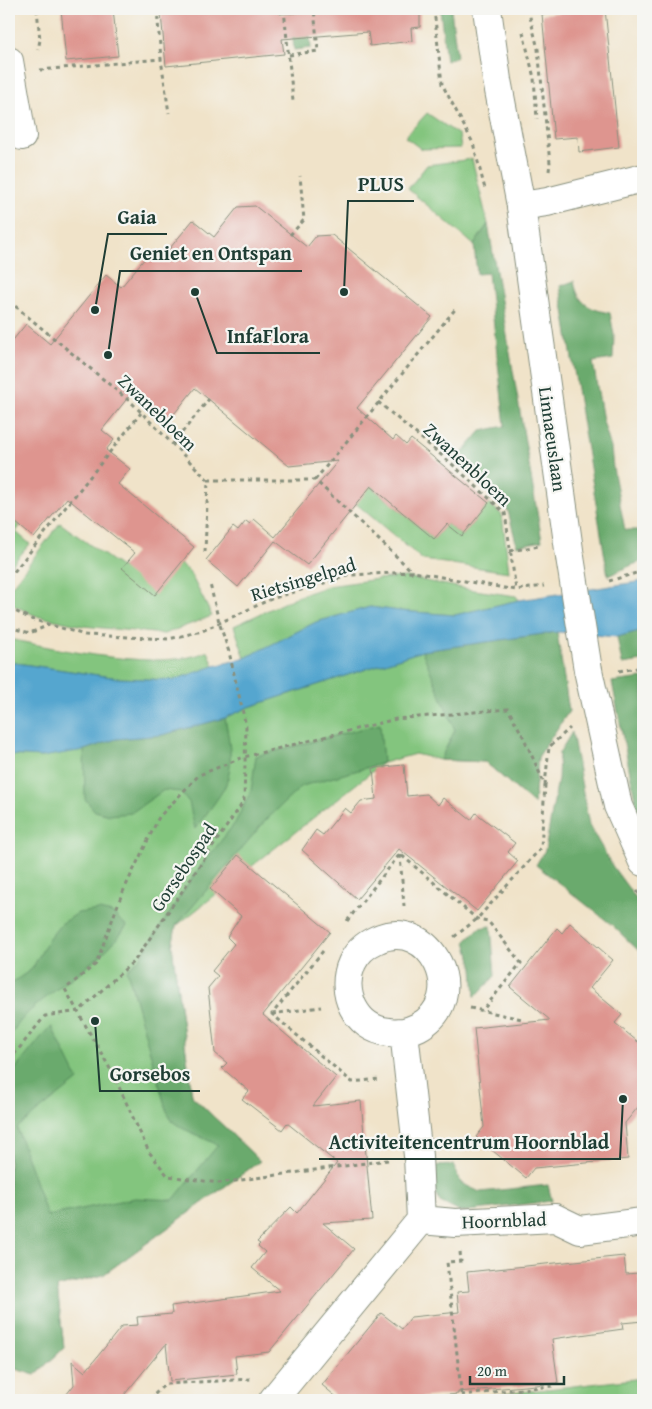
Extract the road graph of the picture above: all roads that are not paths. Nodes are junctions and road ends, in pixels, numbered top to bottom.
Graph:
1 (487, 9) edge
2 (10, 67) edge
3 (22, 136) dead end
4 (643, 178) edge
5 (521, 206) junction
6 (643, 862) edge
7 (404, 1032) junction
8 (421, 1220) junction
9 (643, 1222) edge
10 (273, 1400) edge

1 - 5 street, Linnaeuslaan
2 - 3 street
4 - 5 street
5 - 6 street, Linnaeuslaan, bridge
7 - 7 street
7 - 8 street
8 - 9 street, Hoornblad
8 - 10 street

